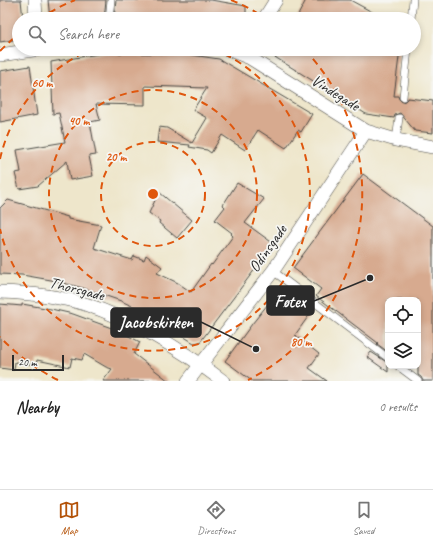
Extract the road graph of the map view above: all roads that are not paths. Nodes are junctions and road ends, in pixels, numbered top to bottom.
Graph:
1 (35, 0) edge
2 (111, 0) edge
3 (276, 0) edge
4 (413, 0) edge
5 (36, 12) edge
6 (110, 12) edge
7 (268, 12) edge
8 (412, 12) edge
9 (12, 52) edge
10 (0, 54) edge
11 (255, 56) edge
12 (407, 56) edge
13 (402, 97) dead end
14 (399, 118) dead end
15 (366, 131) junction
16 (396, 140) junction
17 (433, 147) edge
18 (273, 271) junction
19 (0, 292) edge
20 (385, 356) edge
21 (201, 364) junction
22 (402, 369) edge
23 (188, 381) edge
24 (224, 381) edge
25 (418, 381) edge

1 - 5 street
2 - 6 lane
3 - 7 street
4 - 8 lane
9 - 10 street
11 - 15 street, Vindegade
12 - 13 lane
14 - 16 lane
15 - 16 street, Vindegade
15 - 18 street, Odinsgade
16 - 17 street, Vindegade
18 - 20 lane
18 - 21 street, Odinsgade
19 - 21 street, Thorsgade
21 - 23 street, Odinsgade
21 - 24 street, Thorsgade
22 - 25 lane

